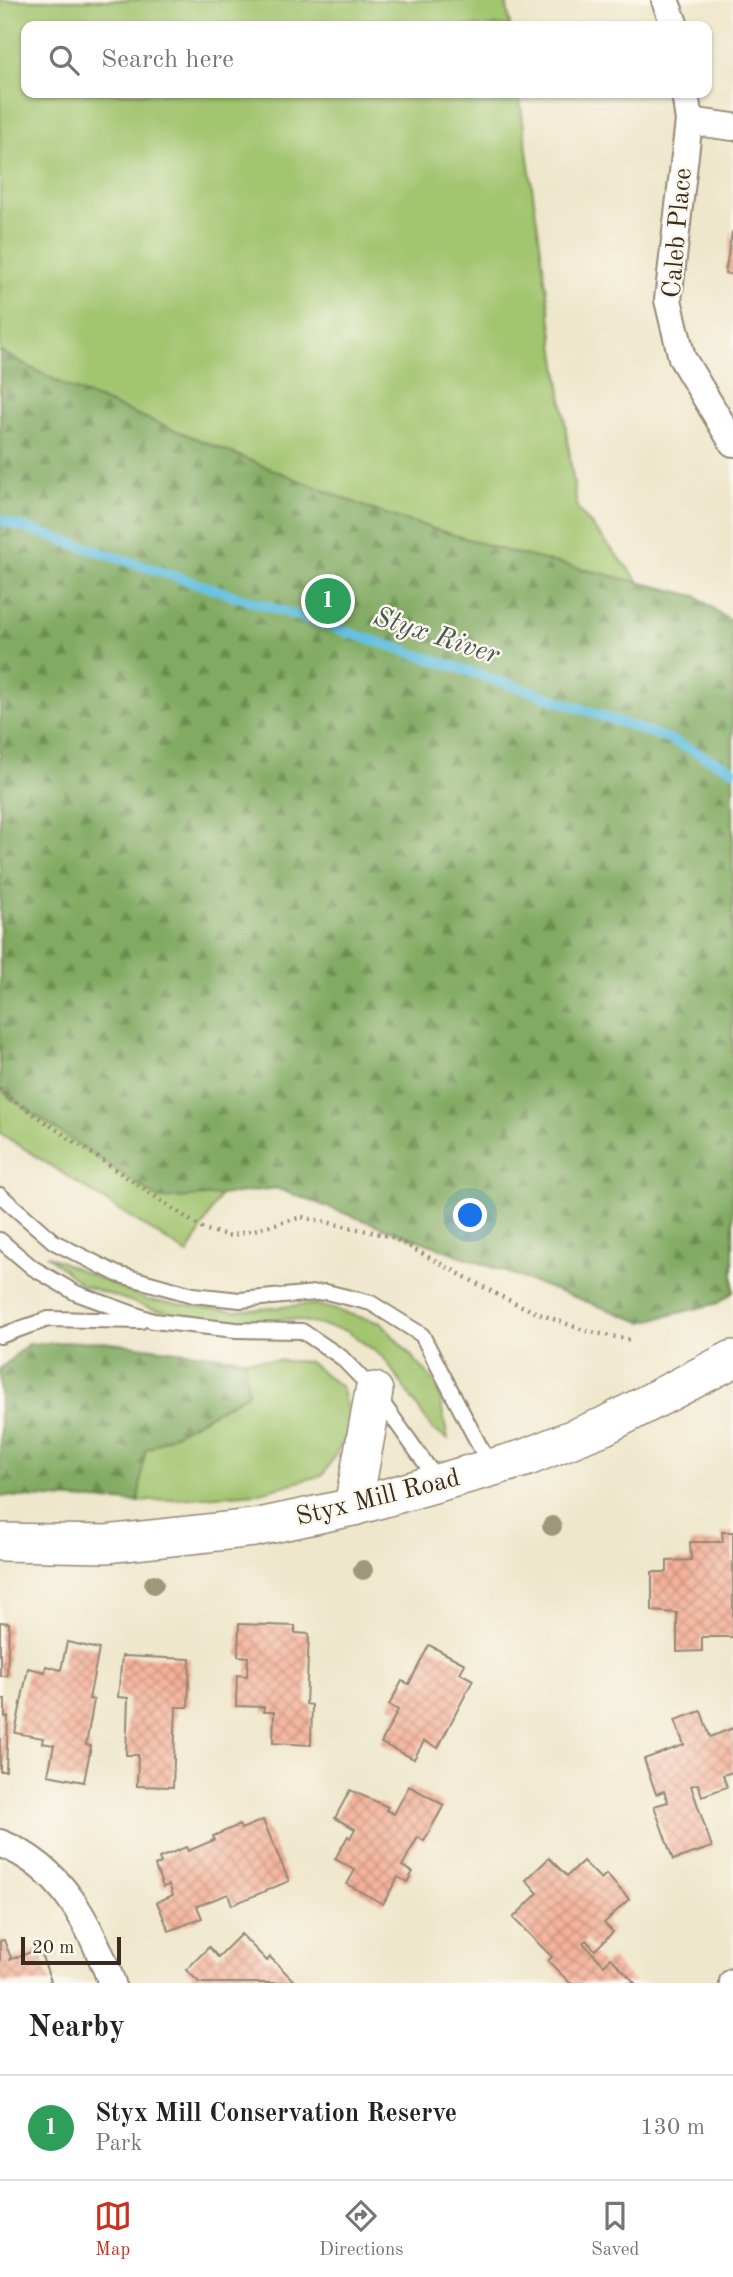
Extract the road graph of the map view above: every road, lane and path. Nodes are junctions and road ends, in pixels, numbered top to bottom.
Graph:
1 (665, 0) edge
2 (673, 21) edge
3 (686, 98) edge
4 (689, 121) junction
5 (733, 127) edge
6 (733, 443) edge
7 (0, 1088) edge
8 (0, 1195) edge
9 (0, 1240) edge
10 (153, 1321) junction
11 (0, 1336) edge
12 (631, 1340) dead end
13 (733, 1359) edge
14 (374, 1391) junction
15 (491, 1469) junction
16 (439, 1483) junction
17 (353, 1507) junction
18 (0, 1542) edge
19 (0, 1843) edge
20 (112, 1983) edge

1 - 2 street
3 - 4 street, Caleb Place
4 - 5 street
4 - 6 street, Caleb Place
7 - 12 path
8 - 15 lane
9 - 10 lane
10 - 11 lane
10 - 14 lane
13 - 15 street, Styx Mill Road
14 - 16 lane
14 - 17 street
15 - 16 street, Styx Mill Road
16 - 17 street, Styx Mill Road
17 - 18 street, Styx Mill Road
19 - 20 street

